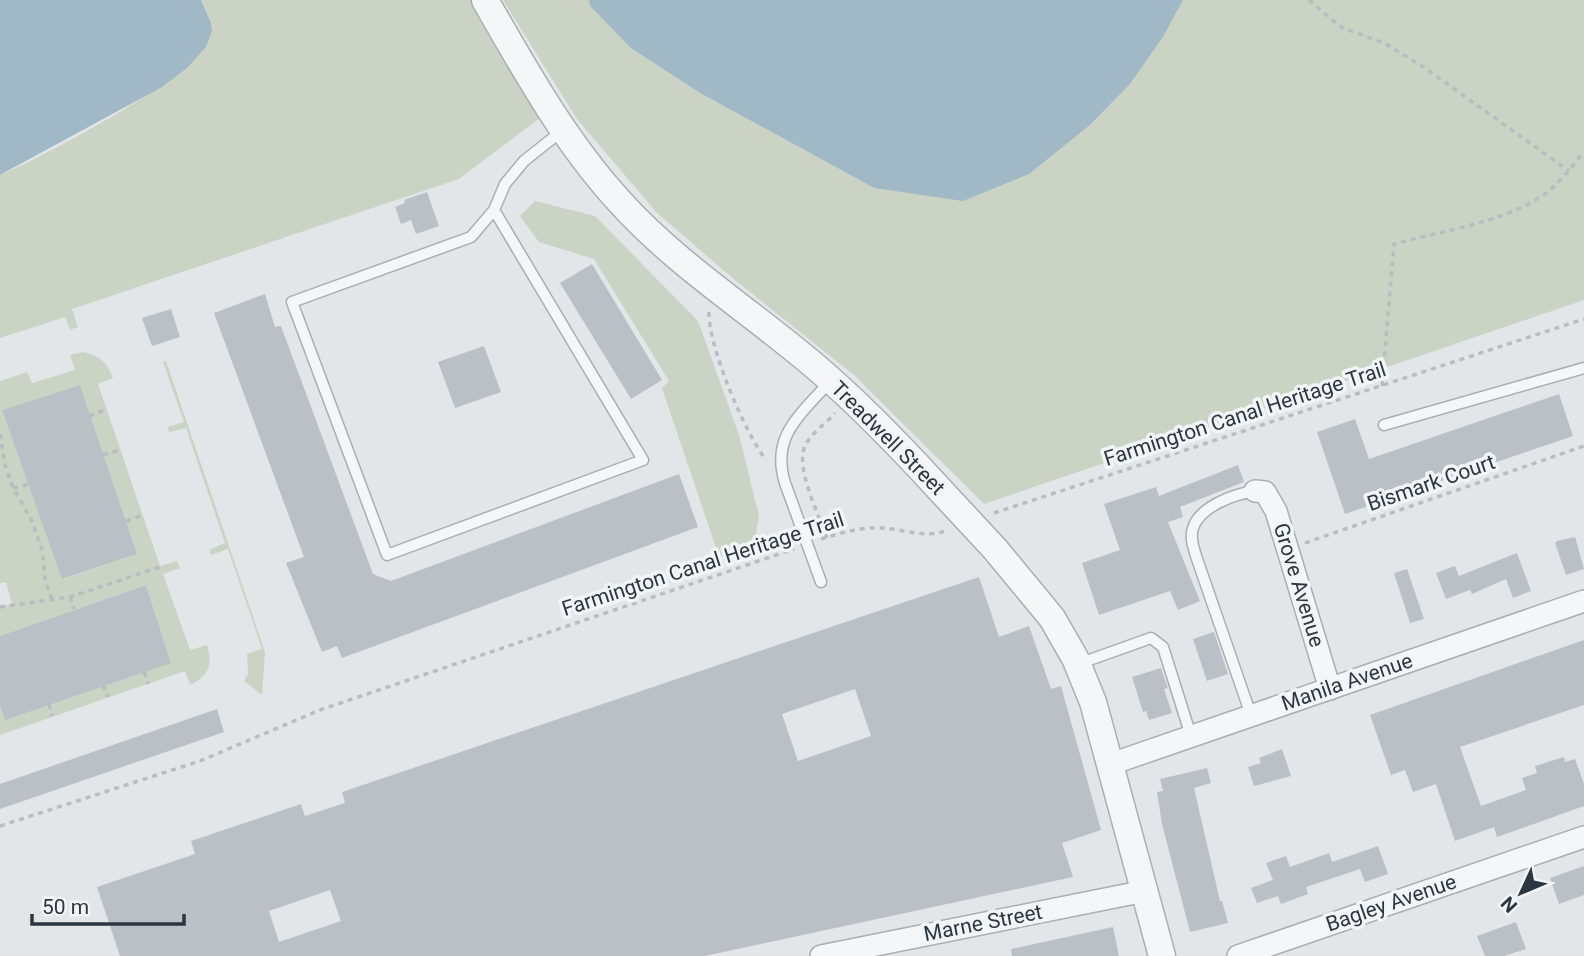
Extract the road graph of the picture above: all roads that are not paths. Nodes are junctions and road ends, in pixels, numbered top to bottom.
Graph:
1 (485, 0) edge
2 (563, 130) junction
3 (494, 210) junction
4 (1584, 368) edge
5 (825, 387) junction
6 (1384, 425) dead end
7 (1255, 491) joint
8 (821, 582) dead end
9 (1584, 601) edge
10 (1078, 664) junction
11 (1330, 689) junction
12 (1251, 716) junction
13 (1191, 736) junction
14 (1111, 764) junction
15 (1584, 837) edge
16 (1145, 891) junction
17 (899, 948) edge
18 (821, 956) edge
19 (1162, 956) edge
20 (1238, 956) edge

1 - 2 street, Treadwell Street
2 - 3 lane
2 - 5 street, Treadwell Street
3 - 3 lane
4 - 6 lane
5 - 8 lane
5 - 10 street, Treadwell Street, bridge
7 - 11 street, Grove Avenue
7 - 12 lane
9 - 11 street, Manila Avenue
10 - 13 lane
10 - 14 street, Treadwell Street
11 - 12 street, Manila Avenue
12 - 13 street, Manila Avenue
13 - 14 street, Manila Avenue
14 - 16 street, Treadwell Street
15 - 20 street, Bagley Avenue
16 - 17 street, Marne Street
16 - 19 street, Treadwell Street
17 - 18 street, Marne Street

